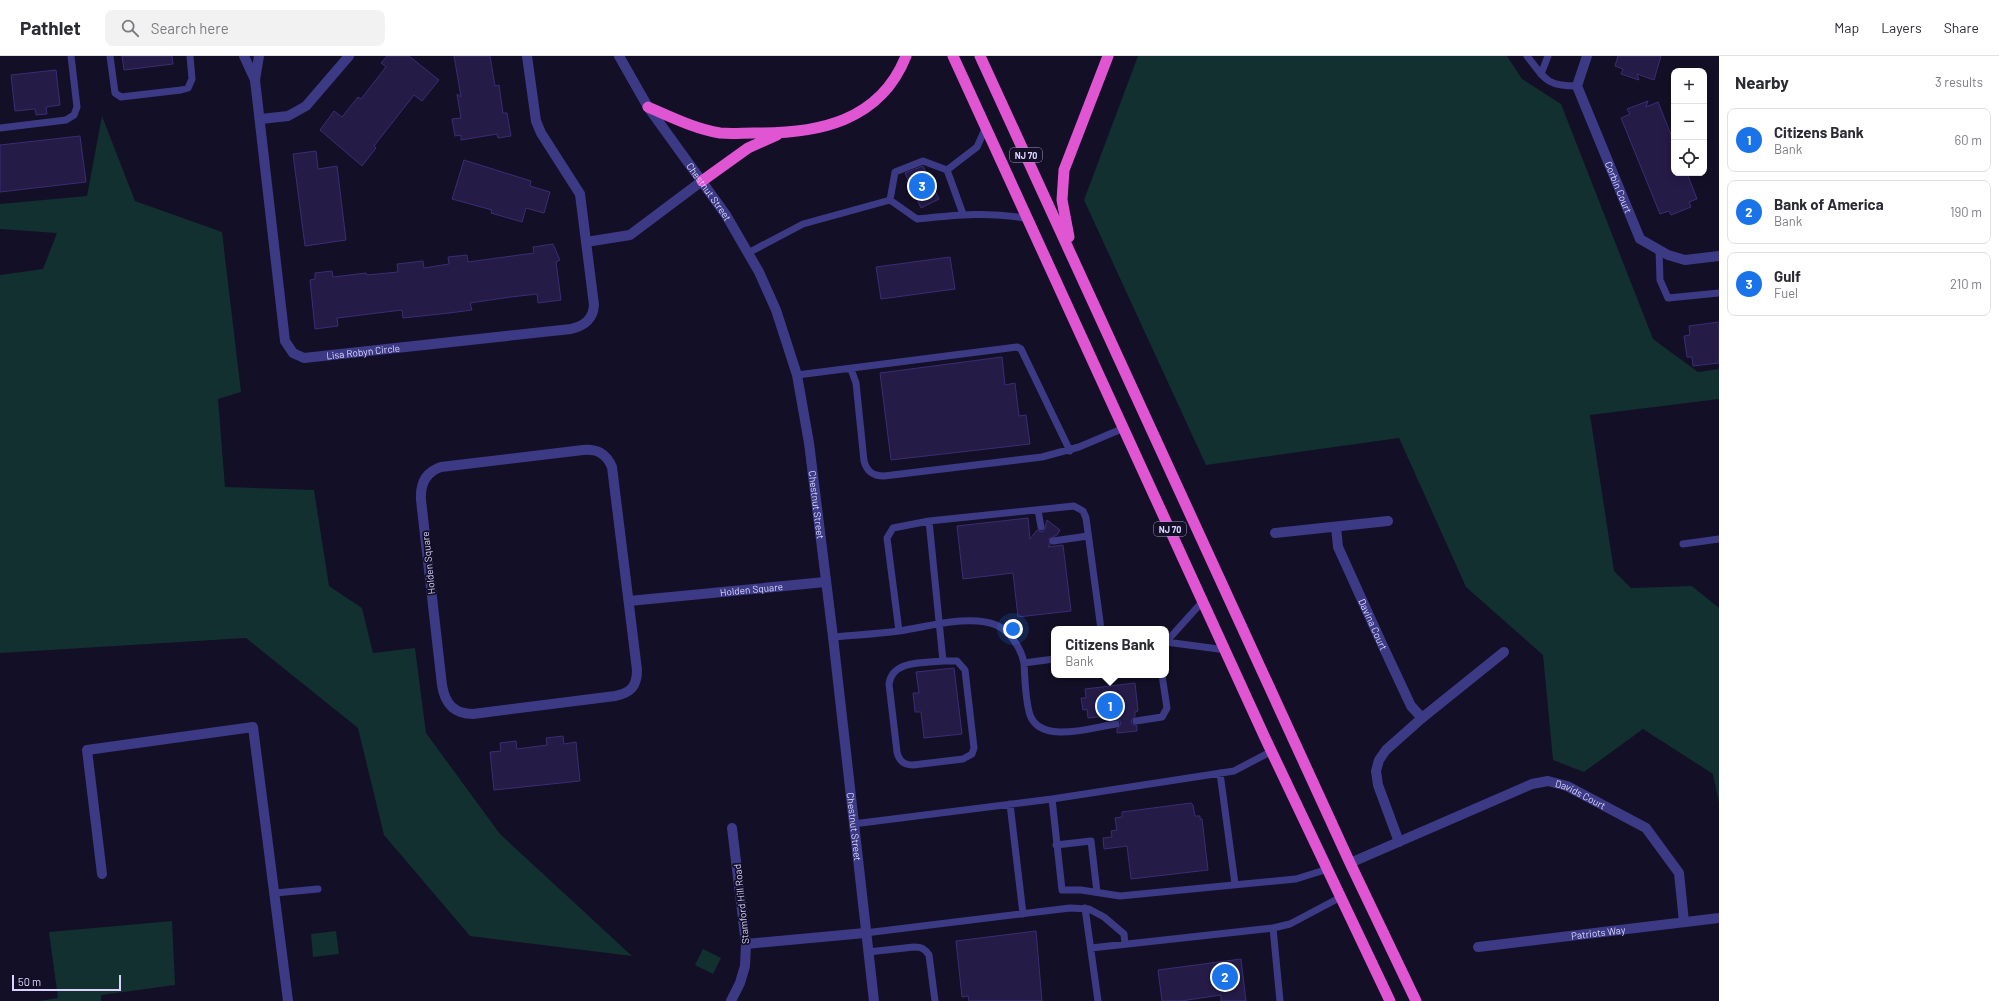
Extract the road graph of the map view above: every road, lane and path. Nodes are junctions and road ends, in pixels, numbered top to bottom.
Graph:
1 (71, 56) edge
2 (110, 56) edge
3 (190, 56) edge
4 (244, 56) edge
5 (259, 56) edge
6 (349, 56) edge
7 (527, 56) edge
8 (619, 56) edge
9 (906, 56) edge
10 (953, 56) edge
11 (980, 56) edge
12 (1108, 56) edge
13 (1527, 56) edge
14 (1548, 56) edge
15 (1587, 56) edge
16 (1541, 74) junction
17 (255, 80) junction
18 (1577, 86) junction
19 (648, 107) junction
20 (260, 119) junction
21 (986, 127) junction
22 (0, 128) edge
23 (781, 134) junction
24 (947, 170) junction
25 (702, 181) junction
26 (890, 200) junction
27 (963, 214) junction
28 (1028, 219) junction
29 (586, 242) junction
30 (1659, 249) junction
31 (748, 253) junction
32 (1072, 254) junction
33 (1719, 256) edge
34 (1719, 293) edge
35 (850, 369) junction
36 (797, 375) junction
37 (1124, 428) junction
38 (1070, 451) junction
39 (1038, 510) junction
40 (1388, 520) dead end
41 (929, 521) junction
42 (1041, 527) dead end
43 (1336, 527) junction
44 (1275, 534) dead end
45 (1088, 536) junction
46 (1719, 539) edge
47 (1053, 541) dead end
48 (1683, 544) dead end
49 (825, 582) junction
50 (629, 601) junction
51 (1203, 601) junction
52 (940, 624) junction
53 (1101, 626) edge
54 (899, 631) junction
55 (833, 637) junction
56 (1169, 639) edge
57 (1169, 642) edge
58 (1226, 650) junction
59 (1504, 652) dead end
60 (1051, 659) edge
61 (944, 661) junction
62 (1024, 663) junction
63 (1162, 678) edge
64 (1422, 718) junction
65 (1136, 721) dead end
66 (1116, 724) dead end
67 (1272, 751) junction
68 (1220, 773) junction
69 (1052, 799) junction
70 (1010, 804) junction
71 (853, 824) junction
72 (732, 828) dead end
73 (1400, 842) junction
74 (1056, 845) junction
75 (1350, 863) junction
76 (1328, 869) junction
77 (102, 874) dead end
78 (1235, 884) junction
79 (318, 889) dead end
80 (1096, 892) junction
81 (275, 893) junction
82 (1341, 897) junction
83 (1085, 908) junction
84 (1024, 914) junction
85 (1719, 918) edge
86 (1684, 922) junction
87 (1273, 928) junction
88 (865, 933) junction
89 (746, 944) junction
90 (1125, 944) junction
91 (1478, 947) dead end
92 (1091, 948) junction
93 (868, 952) junction
94 (288, 1001) edge
95 (732, 1001) edge
96 (874, 1001) edge
97 (935, 1001) edge
98 (1098, 1001) edge
99 (1280, 1001) edge
100 (1390, 1001) edge
101 (1416, 1001) edge

1 - 22 lane
2 - 3 lane
4 - 17 street, Lisa Robyn Circle
5 - 17 street, Lisa Robyn Circle
6 - 20 street
7 - 29 street, Lisa Robyn Circle
8 - 19 street, Chestnut Street
9 - 23 highway
10 - 21 highway, NJ 70
11 - 32 highway, NJ 70
12 - 32 highway
13 - 16 lane
14 - 16 lane
15 - 18 street
16 - 18 lane
17 - 20 street, Lisa Robyn Circle
18 - 30 street, Corbin Court
19 - 23 highway
19 - 25 street, Chestnut Street
20 - 29 street, Lisa Robyn Circle
21 - 24 lane
21 - 28 highway, NJ 70
23 - 25 highway
24 - 26 lane
24 - 27 lane
25 - 29 street
25 - 31 street, Chestnut Street
26 - 27 lane
26 - 31 lane
27 - 28 lane
28 - 37 highway, NJ 70
30 - 33 street, Corbin Court
30 - 34 lane
31 - 36 street, Chestnut Street
32 - 75 highway, NJ 70
35 - 36 lane
35 - 38 lane
35 - 38 lane
36 - 49 street, Chestnut Street
37 - 38 lane
37 - 51 highway, NJ 70
39 - 41 lane
39 - 42 lane
39 - 45 lane
40 - 43 street
41 - 52 lane
41 - 54 lane
43 - 44 street
43 - 64 street, Davina Court
45 - 47 lane
45 - 53 lane
46 - 48 lane
49 - 50 street, Holden Square
49 - 55 street, Chestnut Street
50 - 50 street, Holden Square
51 - 56 lane
51 - 58 highway, NJ 70
52 - 54 lane
52 - 61 lane
52 - 62 lane
54 - 55 lane
55 - 71 street, Chestnut Street
57 - 58 lane
58 - 67 highway, NJ 70
59 - 64 street
60 - 62 lane
61 - 61 lane
62 - 66 lane
63 - 65 lane
64 - 73 street
67 - 68 lane
67 - 76 highway, NJ 70
68 - 69 lane
68 - 78 lane
69 - 70 lane
69 - 74 lane
70 - 71 lane
70 - 84 lane
71 - 88 street, Chestnut Street
72 - 89 street, Stamford Hill Road
73 - 75 street, Davids Court
73 - 86 street, Davids Court
74 - 80 lane
74 - 80 lane
75 - 101 highway, NJ 70
76 - 78 lane
76 - 82 highway, NJ 70
77 - 81 street
78 - 80 lane
79 - 81 lane
81 - 94 street
82 - 87 lane
82 - 100 highway, NJ 70
83 - 84 lane
83 - 90 lane
83 - 92 lane
84 - 88 lane
85 - 86 street, Patriots Way
86 - 91 street, Patriots Way
87 - 90 lane
87 - 99 lane
88 - 89 street
88 - 93 street, Chestnut Street
89 - 95 street, Stamford Hill Road
90 - 92 lane
92 - 98 lane
93 - 96 street, Chestnut Street
93 - 97 lane

